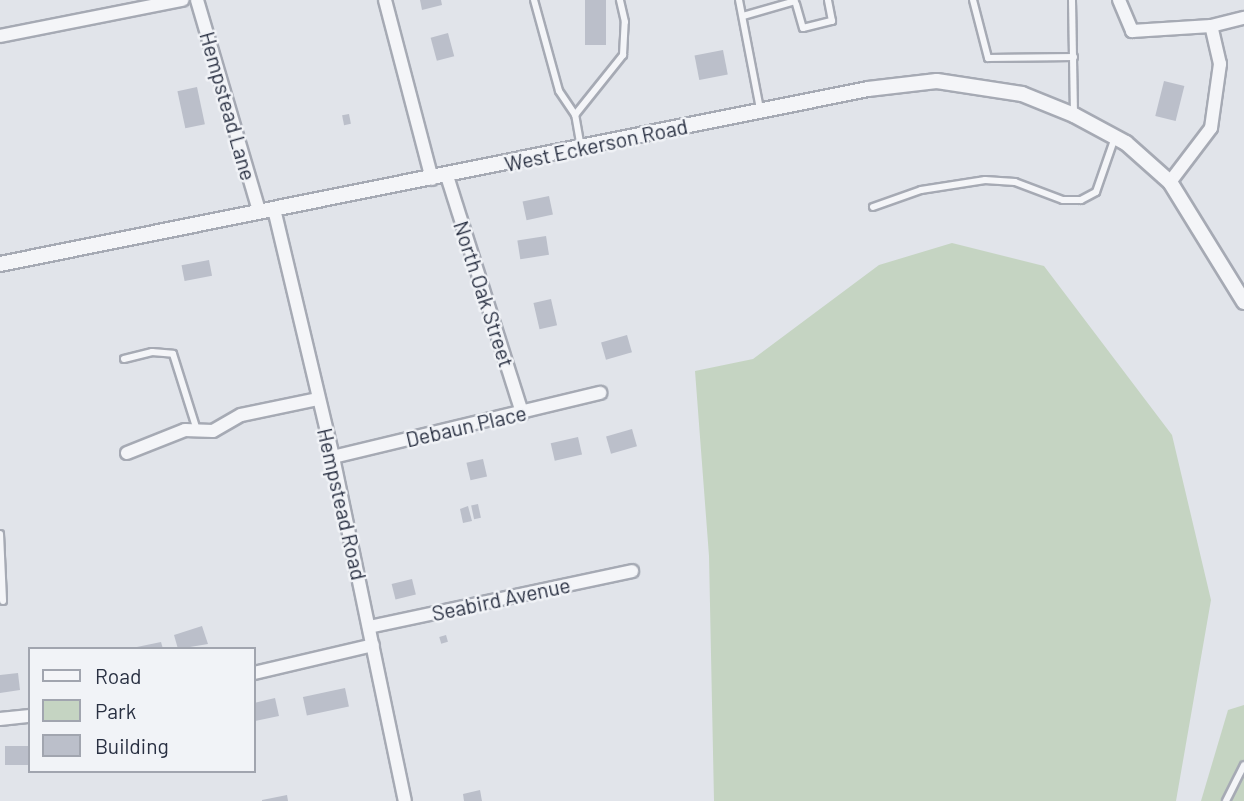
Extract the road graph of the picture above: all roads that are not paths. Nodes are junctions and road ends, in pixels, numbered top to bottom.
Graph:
1 (182, 0) edge
2 (197, 0) edge
3 (385, 0) edge
4 (534, 0) edge
5 (620, 0) edge
6 (739, 0) edge
7 (828, 0) edge
8 (973, 0) edge
9 (1072, 0) edge
10 (1119, 0) edge
11 (795, 2) edge
12 (743, 16) junction
13 (1244, 18) edge
14 (1211, 26) junction
15 (0, 36) edge
16 (1074, 57) junction
17 (760, 111) junction
18 (575, 115) junction
19 (1074, 115) junction
20 (1115, 137) junction
21 (581, 148) junction
22 (440, 177) junction
23 (1170, 183) junction
24 (873, 207) dead end
25 (267, 210) junction
26 (0, 264) edge
27 (1244, 302) edge
28 (124, 359) dead end
29 (600, 393) dead end
30 (318, 399) junction
31 (522, 413) junction
32 (197, 430) junction
33 (127, 453) dead end
34 (333, 457) junction
35 (0, 534) edge
36 (632, 571) dead end
37 (3, 601) dead end
38 (369, 627) junction
39 (373, 645) junction
40 (256, 673) edge
41 (28, 716) edge
42 (0, 719) edge
43 (1244, 765) edge
44 (405, 801) edge
45 (1226, 801) edge

1 - 15 street
2 - 25 street, Hempstead Lane
3 - 22 street, North Oak Street
4 - 18 lane
5 - 18 lane
6 - 12 lane
7 - 11 lane
8 - 16 lane
9 - 16 lane
10 - 14 street
11 - 12 lane
12 - 17 lane
13 - 14 street
14 - 23 street
16 - 19 lane
17 - 19 street, West Eckerson Road
17 - 21 street, West Eckerson Road
18 - 21 lane
19 - 20 street, West Eckerson Road
20 - 23 street, West Eckerson Road
20 - 24 lane
21 - 22 street, West Eckerson Road
22 - 25 street, West Eckerson Road
22 - 31 street, North Oak Street
23 - 27 street, West Eckerson Road
25 - 26 street, West Eckerson Road
25 - 30 street, Hempstead Road
28 - 32 lane
29 - 31 street, Debaun Place
30 - 32 street
30 - 34 street, Hempstead Road
31 - 34 street, Debaun Place
32 - 33 street
34 - 38 street, Hempstead Road
35 - 37 lane
36 - 38 street, Seabird Avenue
38 - 39 street, Hempstead Road
39 - 40 street
39 - 44 street, Hempstead Road
41 - 42 street
43 - 45 lane

